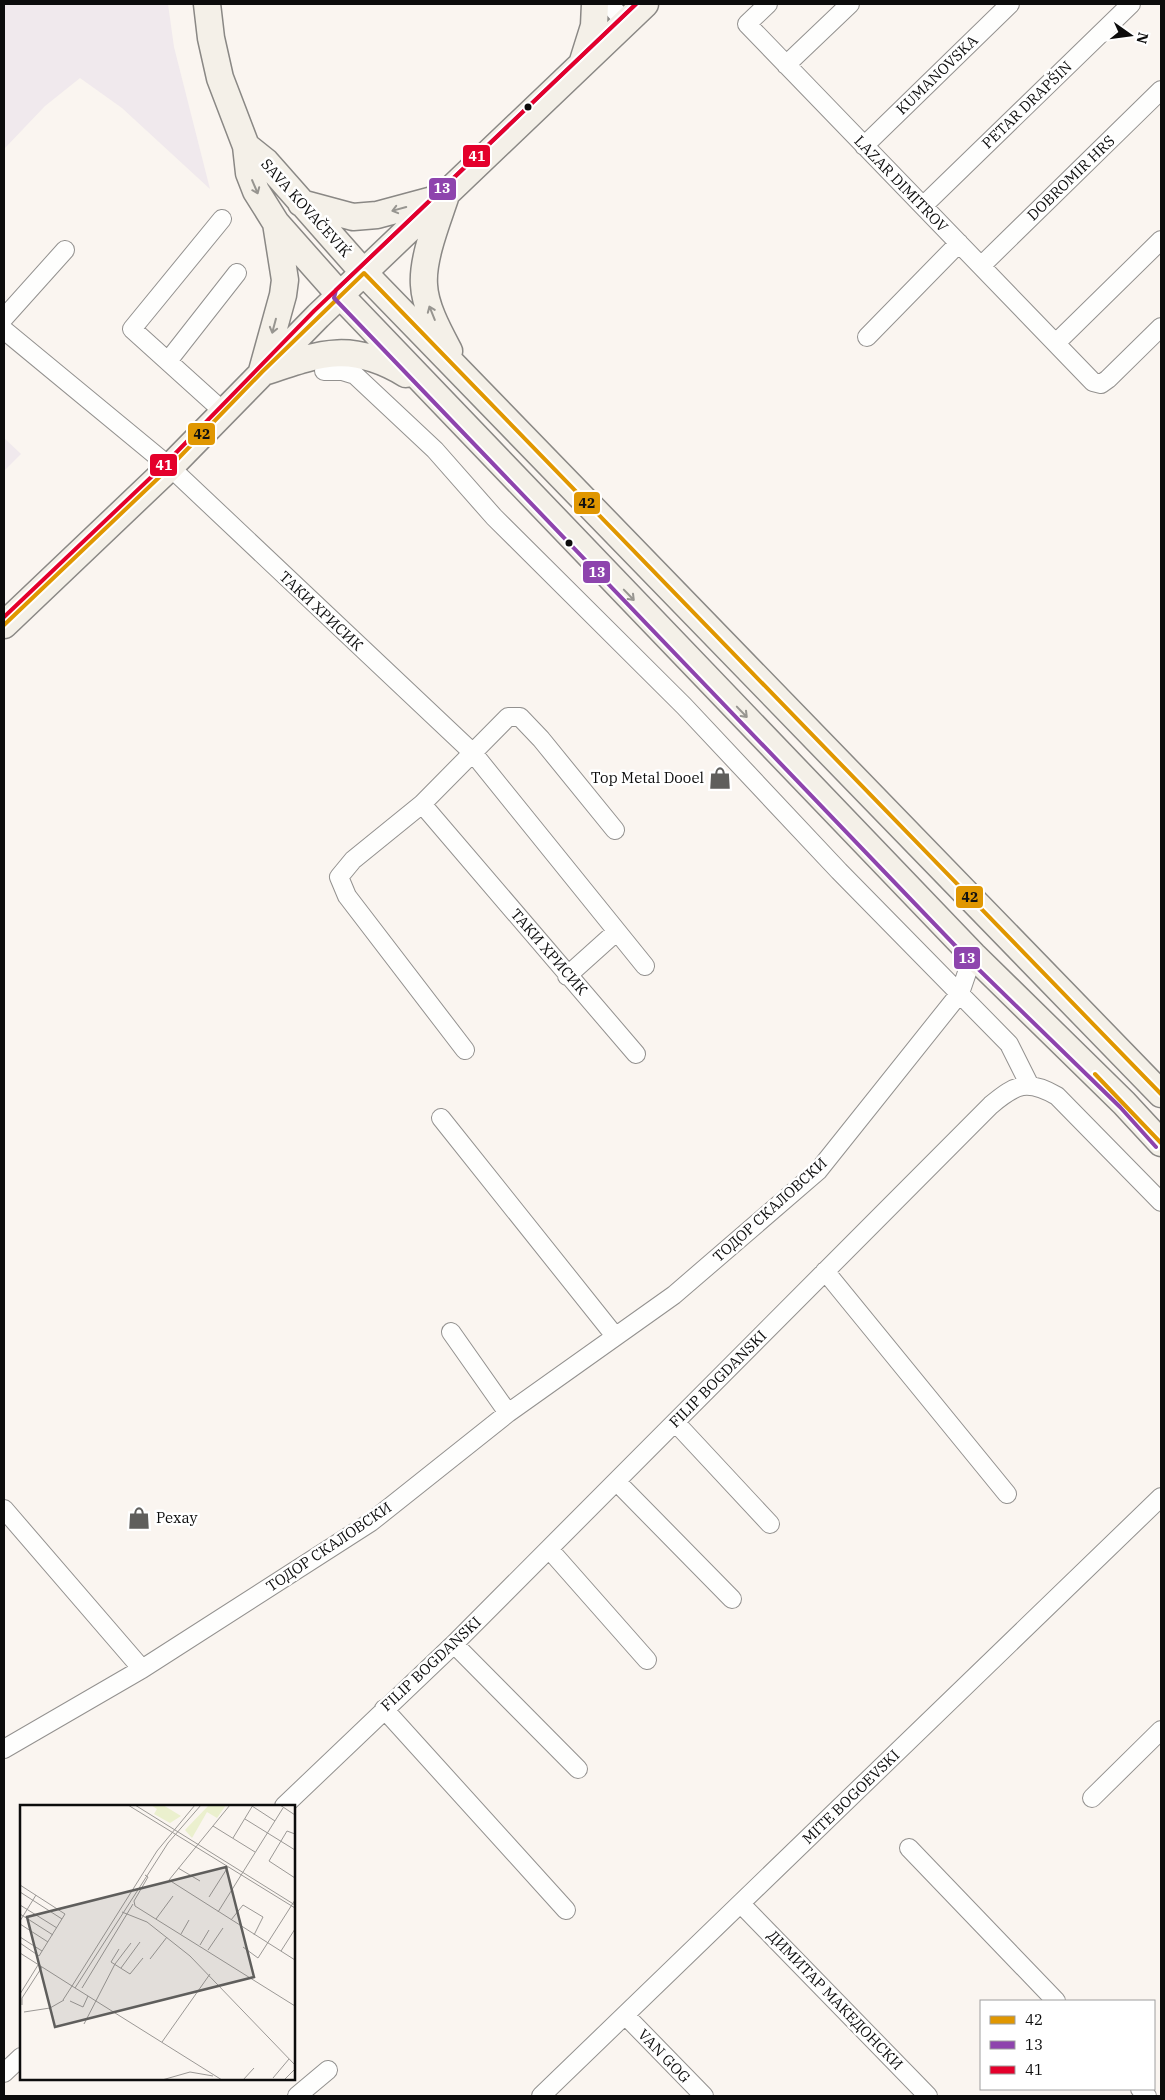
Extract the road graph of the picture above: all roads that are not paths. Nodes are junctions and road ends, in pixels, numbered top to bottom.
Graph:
1 (207, 4) edge
2 (595, 4) edge
3 (645, 4) edge
4 (768, 4) edge
5 (850, 4) edge
6 (1010, 4) edge
7 (1130, 4) edge
8 (617, 13) edge
9 (582, 64) junction
10 (786, 65) junction
11 (1161, 90) edge
12 (246, 146) junction
13 (864, 146) junction
14 (446, 197) junction
15 (300, 203) junction
16 (923, 206) junction
17 (222, 219) dead end
18 (276, 223) junction
19 (1161, 240) edge
20 (959, 243) junction
21 (65, 250) dead end
22 (981, 266) junction
23 (237, 273) dead end
24 (364, 273) junction
25 (340, 295) junction
26 (4, 318) edge
27 (1161, 327) edge
28 (4, 330) edge
29 (866, 338) dead end
30 (1056, 343) junction
31 (168, 361) junction
32 (460, 370) junction
33 (324, 371) dead end
34 (262, 372) junction
35 (429, 387) junction
36 (225, 413) junction
37 (170, 467) junction
38 (4, 624) edge
39 (473, 753) junction
40 (422, 804) junction
41 (615, 830) dead end
42 (616, 932) junction
43 (974, 955) junction
44 (645, 966) dead end
45 (567, 976) junction
46 (960, 993) junction
47 (465, 1050) dead end
48 (636, 1054) dead end
49 (1030, 1084) junction
50 (1161, 1094) edge
51 (441, 1118) dead end
52 (1161, 1143) edge
53 (1161, 1202) edge
54 (825, 1271) junction
55 (451, 1332) dead end
56 (615, 1336) junction
57 (508, 1413) junction
58 (675, 1422) junction
59 (617, 1482) junction
60 (1006, 1494) dead end
61 (1161, 1498) edge
62 (4, 1509) edge
63 (770, 1524) dead end
64 (549, 1549) junction
65 (732, 1599) dead end
66 (454, 1644) junction
67 (647, 1660) dead end
68 (142, 1669) junction
69 (384, 1709) junction
70 (1161, 1730) edge
71 (4, 1749) edge
72 (578, 1769) dead end
73 (1092, 1798) dead end
74 (285, 1805) edge
75 (909, 1848) dead end
76 (742, 1904) junction
77 (566, 1910) dead end
78 (1055, 2000) edge
79 (625, 2015) junction
80 (20, 2058) edge
81 (328, 2070) dead end
82 (4, 2073) edge
83 (297, 2096) edge
84 (541, 2096) edge
85 (704, 2096) edge
86 (928, 2096) edge

1 - 12 street, SAVA KOVAČEVIḰ
2 - 9 street
3 - 8 street
4 - 10 street, LAZAR DIMITROV
5 - 10 street
6 - 13 street, KUMANOVSKA
7 - 16 street, PETAR DRAPŠIN
8 - 9 street
9 - 14 street
10 - 13 street, LAZAR DIMITROV
11 - 22 street, DOBROMIR HRS
12 - 15 street, SAVA KOVAČEVIḰ
12 -> 18 street, SAVA KOVAČEVIḰ
13 - 16 street, LAZAR DIMITROV
14 -> 15 street
14 - 24 street
32 -> 14 street
15 - 24 street, SAVA KOVAČEVIḰ
16 - 20 street, LAZAR DIMITROV
17 - 31 street
18 - 25 street, SAVA KOVAČEVIḰ
18 -> 34 street
19 - 30 street
20 - 22 street, LAZAR DIMITROV
20 - 29 street
21 - 26 street
22 - 30 street, LAZAR DIMITROV
23 - 31 street
24 - 25 street
24 - 32 street, SAVA KOVAČEVIḰ
25 - 34 street
25 - 35 street, SAVA KOVAČEVIḰ
27 - 30 street, LAZAR DIMITROV
28 - 37 street, ТАКИ ХРИСИК
31 - 36 street
32 - 50 street, SAVA KOVAČEVIḰ
33 - 46 street
34 - 35 street
34 - 36 street
35 -> 43 street, SAVA KOVAČEVIḰ
36 - 37 street
37 - 38 street
37 - 39 street, ТАКИ ХРИСИК
39 - 40 street
39 - 41 street
39 - 42 street, ТАКИ ХРИСИК
40 - 45 street, ТАКИ ХРИСИК
40 - 47 street
42 - 44 street, ТАКИ ХРИСИК
42 - 45 street
43 - 46 street, ТОДОР СКАЛОВСКИ
43 - 52 street, SAVA KOVAČEVIḰ
45 - 48 street, ТАКИ ХРИСИК
46 - 49 street
46 - 56 street, ТОДОР СКАЛОВСКИ
49 - 53 street
49 - 54 street, FILIP BOGDANSKI
51 - 56 street
54 - 58 street, FILIP BOGDANSKI
54 - 60 street
55 - 57 street
56 - 57 street, ТОДОР СКАЛОВСКИ
57 - 68 street, ТОДОР СКАЛОВСКИ
58 - 59 street, FILIP BOGDANSKI
58 - 63 street
59 - 64 street, FILIP BOGDANSKI
59 - 65 street
61 - 76 street, MITE BOGOEVSKI
62 - 68 street
64 - 66 street, FILIP BOGDANSKI
64 - 67 street
66 - 69 street, FILIP BOGDANSKI
66 - 72 street
68 - 71 street, ТОДОР СКАЛОВСКИ
69 - 74 street, FILIP BOGDANSKI
69 - 77 street
70 - 73 street
75 - 78 street
76 - 79 street, MITE BOGOEVSKI
76 - 86 street, ДИМИТАР МАКЕДОНСКИ
79 - 84 street, MITE BOGOEVSKI
79 - 85 street, VAN GOG
80 - 82 street
81 - 83 street

